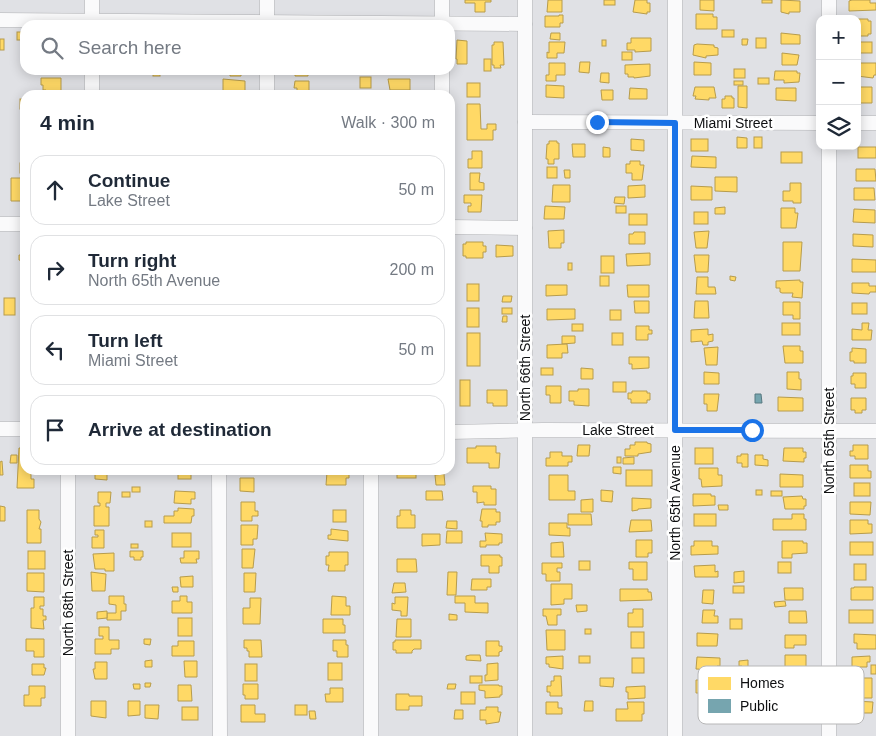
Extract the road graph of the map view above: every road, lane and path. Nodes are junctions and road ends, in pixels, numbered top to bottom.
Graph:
1 (92, 0) edge
2 (266, 0) edge
3 (442, 0) edge
4 (525, 0) edge
5 (675, 0) edge
6 (828, 0) edge
7 (828, 15) edge
8 (0, 20) edge
9 (92, 20) edge
10 (267, 20) edge
11 (442, 20) edge
12 (20, 21) edge
13 (455, 24) edge
14 (525, 24) junction
15 (92, 75) edge
16 (267, 75) edge
17 (442, 75) edge
18 (92, 90) edge
19 (267, 90) edge
20 (442, 90) edge
21 (525, 122) junction
22 (675, 123) junction
23 (816, 123) edge
24 (861, 123) edge
25 (876, 123) edge
26 (829, 150) edge
27 (0, 224) edge
28 (20, 224) edge
29 (455, 227) edge
30 (525, 228) junction
31 (0, 429) edge
32 (20, 429) edge
33 (675, 430) junction
34 (525, 431) junction
35 (829, 431) junction
36 (876, 431) edge
37 (455, 432) edge
38 (68, 475) edge
39 (219, 475) edge
40 (371, 475) edge
41 (829, 666) edge
42 (68, 736) edge
43 (220, 736) edge
44 (371, 736) edge
45 (525, 736) edge
46 (675, 736) edge

1 - 9 street
2 - 10 street
3 - 11 street
4 - 14 street, North 66th Street
5 - 22 street, North 65th Avenue
6 - 7 street
8 - 12 street
13 - 14 street
14 - 21 street, North 66th Street
15 - 18 street
16 - 19 street
17 - 20 street
21 - 22 street, Miami Street
21 - 30 street, North 66th Street
22 - 23 street, Miami Street
22 - 33 street, North 65th Avenue
24 - 25 street
26 - 35 street, North 65th Street
27 - 28 street
29 - 30 street
30 - 34 street, North 66th Street
31 - 32 street
33 - 34 street, Lake Street
33 - 35 street, Lake Street
33 - 46 street, North 65th Avenue
34 - 37 street, Lake Street
34 - 45 street, North 66th Street
35 - 36 street, Lake Street
35 - 41 street, North 65th Street
38 - 42 street, North 68th Street
39 - 43 street
40 - 44 street

